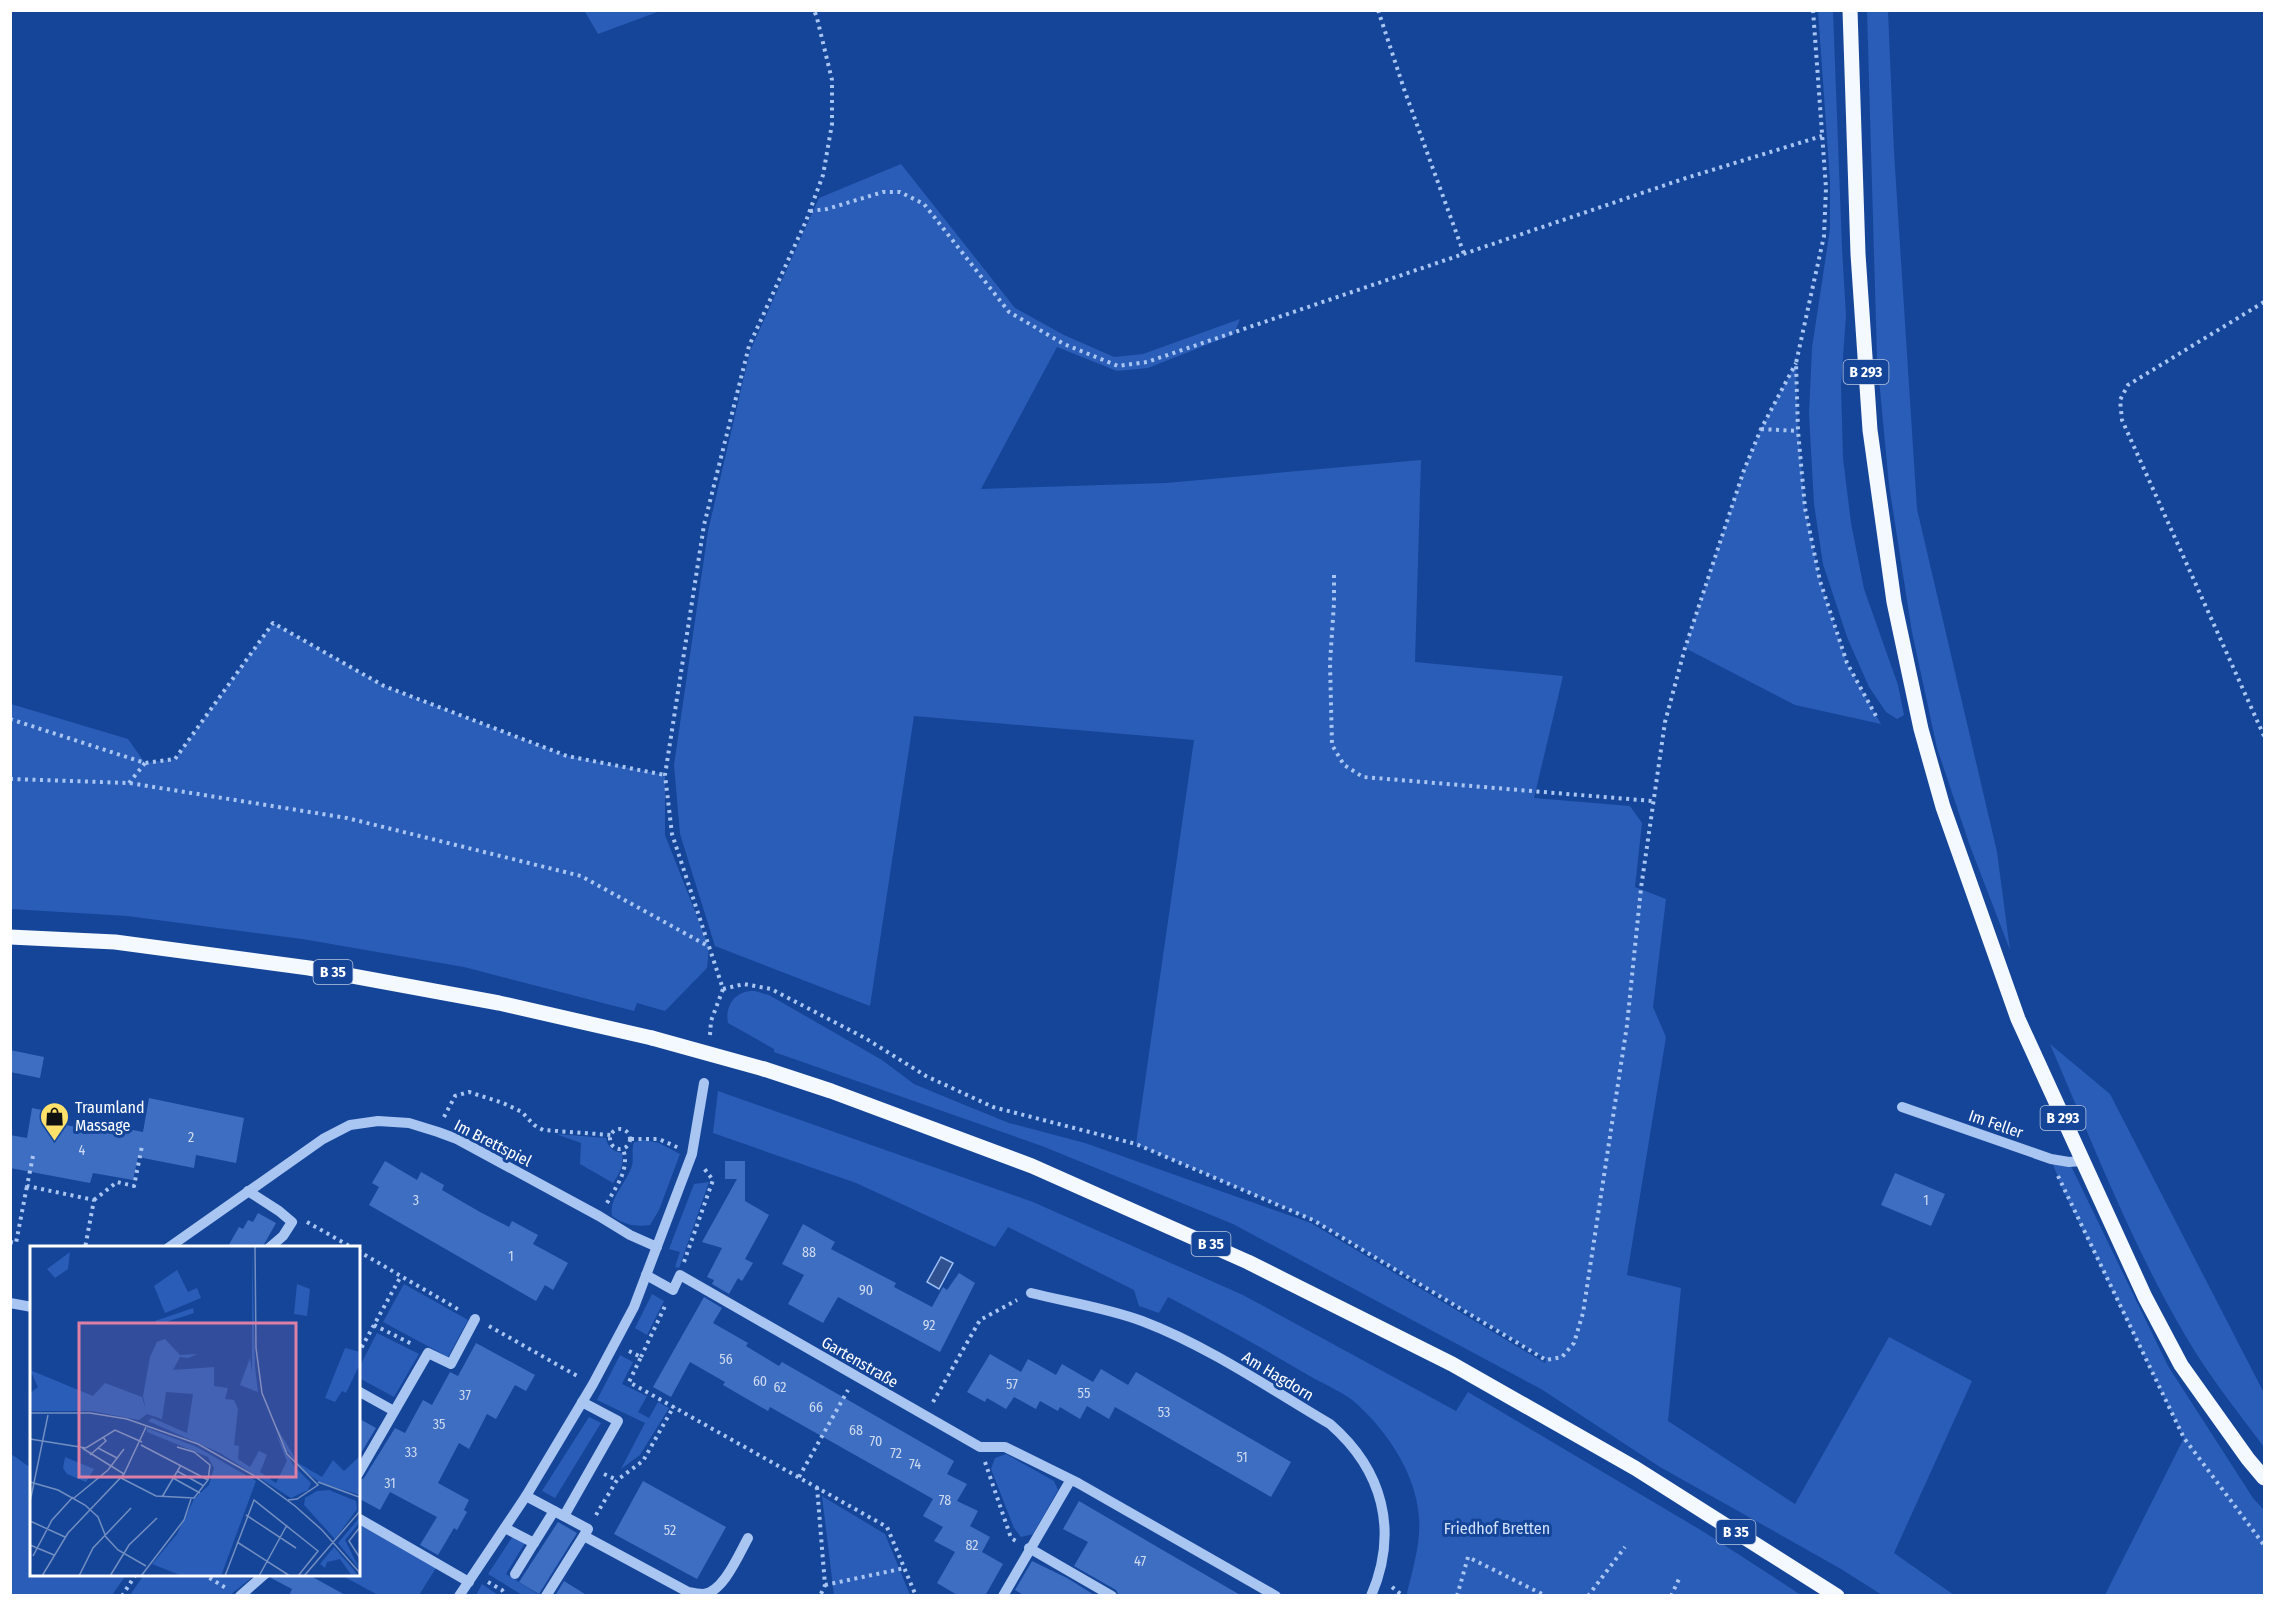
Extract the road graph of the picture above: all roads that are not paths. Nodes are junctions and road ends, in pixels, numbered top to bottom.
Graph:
1 (1850, 10) edge
2 (10, 937) edge
3 (704, 1083) dead end
4 (1902, 1107) dead end
5 (2082, 1161) junction
6 (248, 1191) junction
7 (171, 1246) edge
8 (272, 1246) edge
9 (657, 1246) junction
10 (646, 1275) junction
11 (1031, 1293) road end
12 (10, 1303) edge
13 (30, 1307) edge
14 (476, 1319) road end
15 (360, 1392) edge
16 (582, 1402) junction
17 (394, 1411) junction
18 (360, 1470) edge
19 (2265, 1478) edge
20 (1070, 1481) junction
21 (526, 1496) junction
22 (559, 1514) junction
23 (360, 1519) edge
24 (505, 1528) junction
25 (586, 1532) junction
26 (748, 1538) dead end
27 (534, 1543) junction
28 (1029, 1548) junction
29 (515, 1574) dead end
30 (263, 1576) edge
31 (472, 1577) junction
32 (235, 1593) edge
33 (459, 1596) edge
34 (546, 1596) edge
35 (1003, 1596) edge
36 (1112, 1596) edge
37 (1276, 1596) edge
38 (1371, 1596) edge
39 (1837, 1596) edge

1 - 5 main road, B 293
2 - 39 main road, B 35, bridge
3 - 9 street
4 - 5 street, Im Feller
5 - 19 main road, B 293
6 - 7 street, Im Brettspiel
6 - 8 street
6 - 9 street, Im Brettspiel
9 - 10 street
10 - 16 street
10 - 20 street, Gartenstraße
11 - 38 street, Am Hagdorn
12 - 13 street
14 - 17 street
15 - 17 street
16 - 21 street
16 - 22 street
17 - 18 street
20 - 28 street
20 - 37 street
21 - 22 street
21 - 24 street
22 - 25 street
22 - 27 street
23 - 31 street
24 - 27 street
24 - 31 street
25 - 26 street
25 - 34 street
27 - 29 street
28 - 35 street
28 - 36 street
30 - 32 street
31 - 33 street

